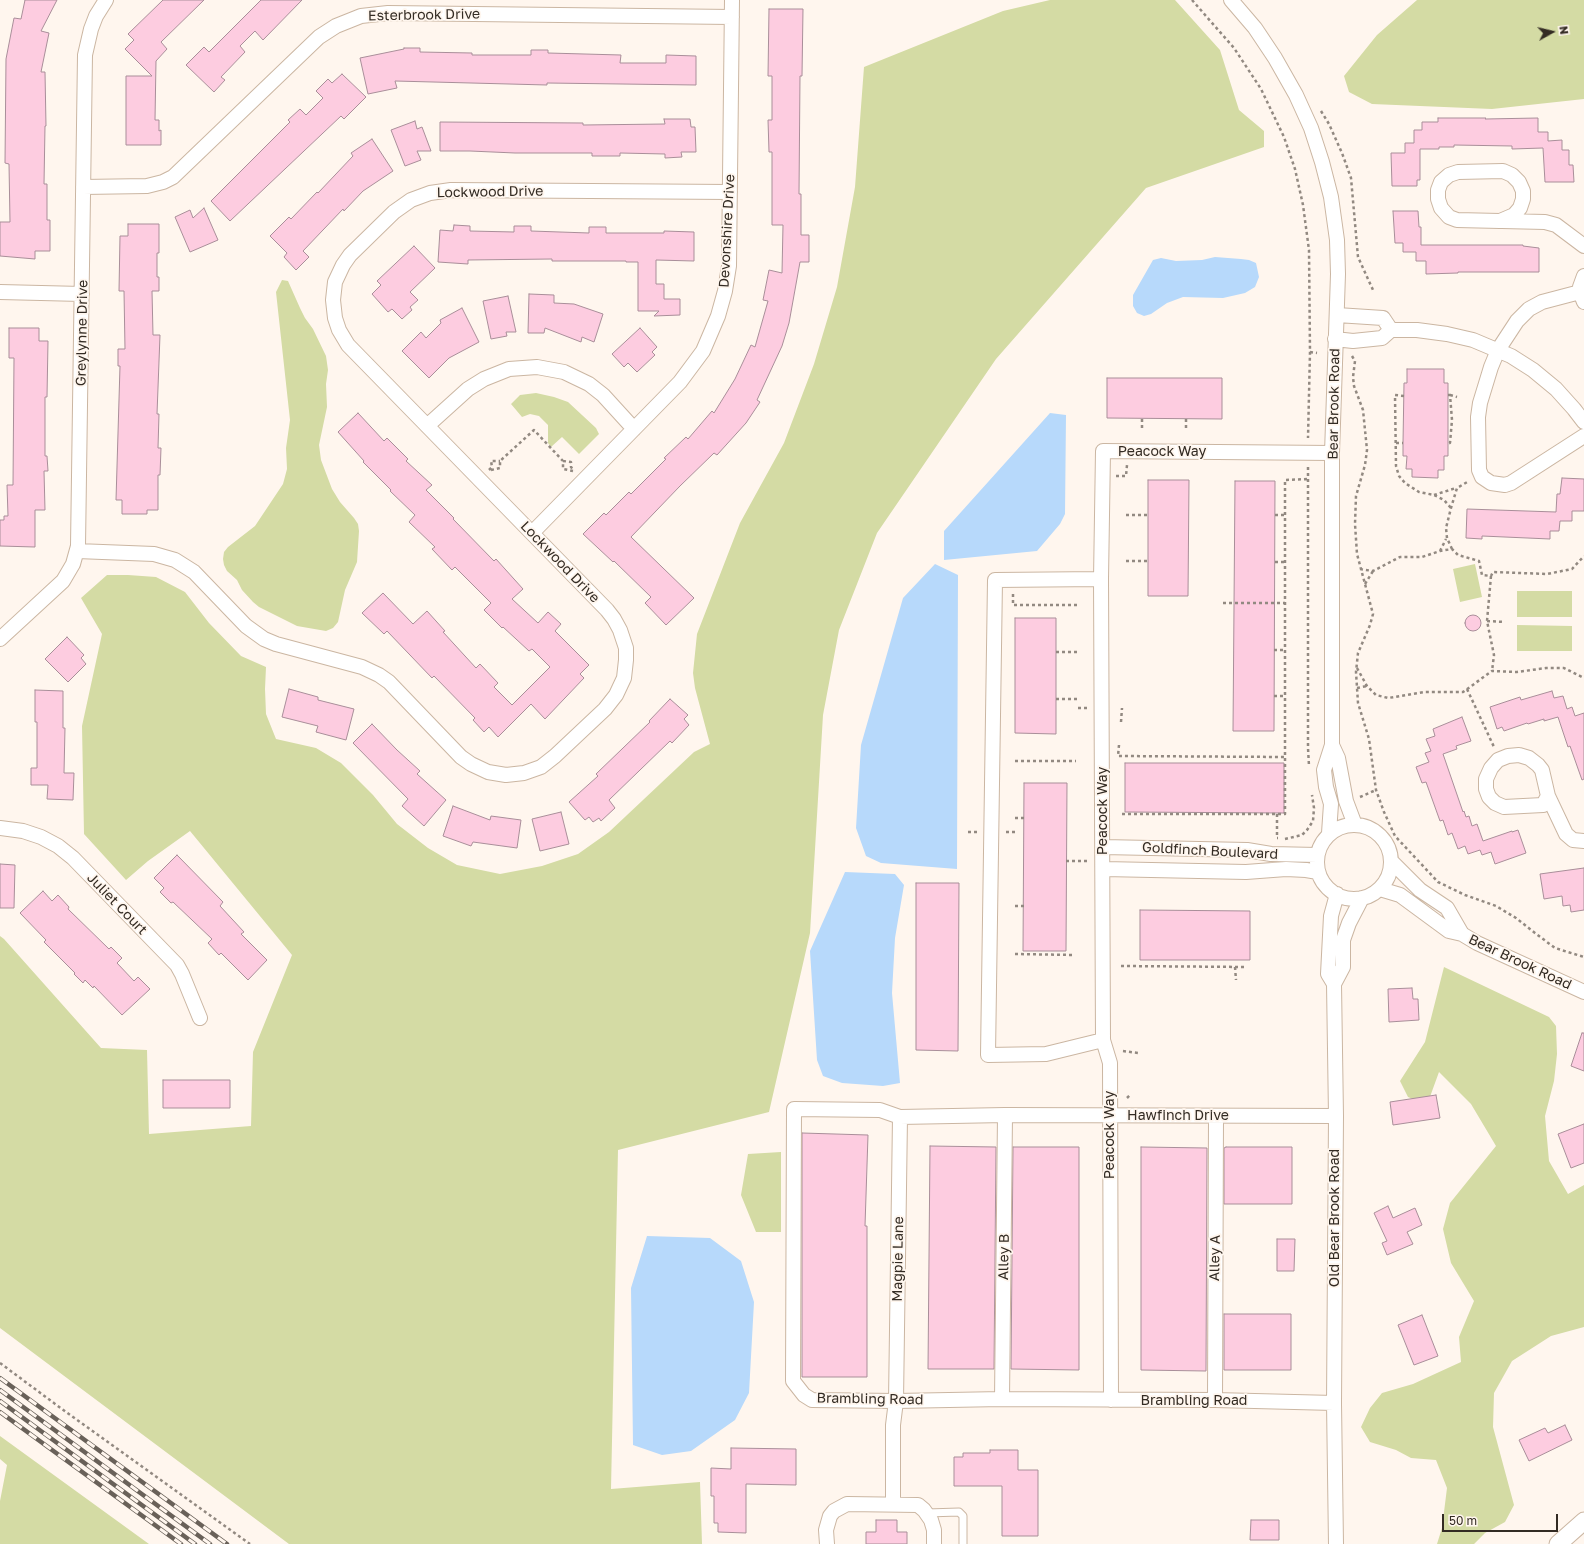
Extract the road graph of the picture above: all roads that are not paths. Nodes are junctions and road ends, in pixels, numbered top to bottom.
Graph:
1 (106, 0) edge
2 (732, 0) edge
3 (1231, 0) edge
4 (732, 17) junction
5 (83, 187) junction
6 (730, 192) junction
7 (1500, 221) junction
8 (1584, 246) edge
9 (1584, 276) edge
10 (0, 292) edge
11 (82, 294) junction
12 (1582, 297) edge
13 (1336, 315) junction
14 (1391, 330) junction
15 (1335, 340) junction
16 (1498, 350) junction
17 (1584, 422) edge
18 (427, 426) junction
19 (634, 429) junction
20 (1584, 436) edge
21 (1332, 453) junction
22 (532, 533) junction
23 (77, 551) junction
24 (1101, 579) junction
25 (0, 639) edge
26 (1332, 745) junction
27 (1548, 796) junction
28 (1355, 825) junction
29 (0, 828) edge
30 (1329, 833) junction
31 (1584, 841) edge
32 (1103, 847) junction
33 (1317, 856) junction
34 (1392, 862) junction
35 (1104, 869) junction
36 (1318, 872) junction
37 (1380, 889) junction
38 (1337, 894) junction
39 (1362, 898) junction
40 (1462, 934) junction
41 (1334, 984) junction
42 (1584, 992) edge
43 (200, 1018) dead end
44 (1103, 1040) junction
45 (1005, 1115) junction
46 (1111, 1116) junction
47 (1216, 1116) junction
48 (1336, 1116) junction
49 (900, 1117) junction
50 (1002, 1399) junction
51 (1111, 1400) junction
52 (1215, 1400) junction
53 (896, 1401) junction
54 (1334, 1403) junction
55 (893, 1504) junction
56 (927, 1513) junction
57 (1584, 1522) edge
58 (1566, 1539) edge
59 (827, 1544) edge
60 (934, 1544) edge
61 (963, 1544) edge
62 (1336, 1544) edge

1 - 5 street, Greylynne Drive
2 - 4 street, Devonshire Drive
3 - 13 street, Bear Brook Road
4 - 5 street, Esterbrook Drive
4 - 6 street, Devonshire Drive
5 - 11 street, Greylynne Drive
6 - 18 street, Lockwood Drive
6 - 19 street, Devonshire Drive
7 - 7 street
7 - 8 street
9 - 12 street
10 - 11 street
11 - 23 street, Greylynne Drive
12 - 16 street
13 - 14 street
13 - 15 street, Bear Brook Road
14 - 15 street
14 - 16 street
15 - 21 street, Bear Brook Road
16 - 17 street
16 - 20 street
18 - 19 street
18 - 22 street, Lockwood Drive
19 - 22 street, Devonshire Drive
21 - 24 street, Peacock Way
21 - 26 street, Bear Brook Road
22 - 23 street, Lockwood Drive
23 - 25 street, Greylynne Drive
24 - 32 street, Peacock Way
24 - 44 street
26 - 28 street
26 - 30 street, Bear Brook Road
27 - 27 street
27 - 31 street
28 - 30 street
28 - 34 street, Bear Brook Road
29 - 43 street, Juliet Court
30 - 33 street, Bear Brook Road
32 - 33 street, Goldfinch Boulevard
32 - 35 street, Peacock Way
33 - 36 street, Bear Brook Road
34 - 37 street
34 - 40 street, Bear Brook Road
35 - 36 street, Goldfinch Boulevard
35 - 44 street, Peacock Way
36 - 38 street, Bear Brook Road
37 - 39 street
37 - 40 street
38 - 39 street, Bear Brook Road
38 - 41 street
39 - 41 street, Old Bear Brook Road
40 - 42 street, Bear Brook Road
41 - 48 street, Old Bear Brook Road
44 - 46 street, Peacock Way
45 - 46 street, Hawfinch Drive
45 - 49 street, Hawfinch Drive
45 - 50 street, Alley B
46 - 47 street, Hawfinch Drive
46 - 51 street, Peacock Way
47 - 48 street, Hawfinch Drive
47 - 52 street, Alley A
48 - 54 street, Old Bear Brook Road
49 - 53 street, Magpie Lane
49 - 53 street, Brambling Road
50 - 51 street, Brambling Road
50 - 53 street, Brambling Road
51 - 52 street, Brambling Road
52 - 54 street, Brambling Road
53 - 55 street, Magpie Lane
54 - 62 street, Old Bear Brook Road
55 - 56 street
55 - 59 street
56 - 60 street
56 - 61 lane
57 - 58 street

